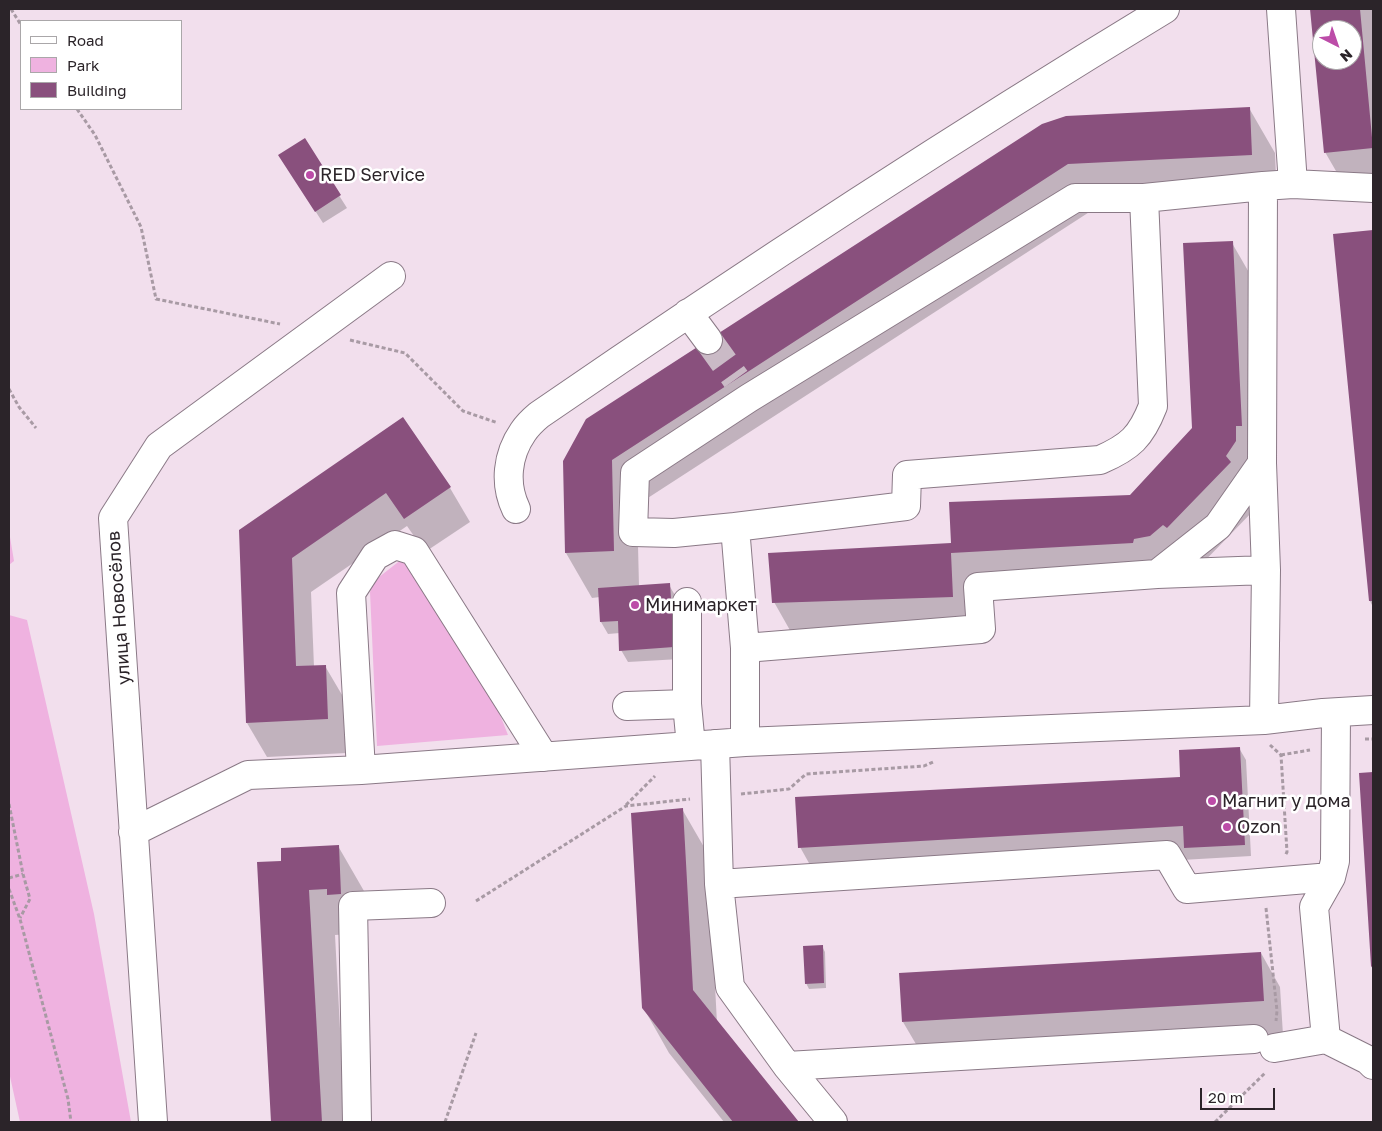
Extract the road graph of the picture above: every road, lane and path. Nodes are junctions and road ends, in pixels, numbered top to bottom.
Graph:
1 (11, 9) edge
2 (1165, 9) edge
3 (1281, 9) edge
4 (20, 23) edge
5 (78, 110) edge
6 (1294, 184) junction
7 (1263, 186) junction
8 (1373, 188) edge
9 (1144, 198) junction
10 (391, 276) dead end
11 (688, 312) junction
12 (315, 331) junction
13 (708, 340) tunnel mouth
14 (9, 388) edge
15 (36, 428) dead end
16 (523, 431) junction
17 (1262, 463) junction
18 (516, 510) dead end
19 (735, 527) junction
20 (1266, 570) junction
21 (1157, 574) junction
22 (687, 602) dead end
23 (744, 648) junction
24 (687, 704) junction
25 (627, 706) dead end
26 (1373, 710) edge
27 (1336, 713) junction
28 (1266, 732) junction
29 (745, 742) junction
30 (703, 745) junction
31 (1307, 750) dead end
32 (544, 756) junction
33 (1282, 756) junction
34 (938, 759) dead end
35 (361, 770) junction
36 (717, 796) junction
37 (9, 804) edge
38 (133, 832) junction
39 (23, 874) junction
40 (9, 878) edge
41 (1331, 878) junction
42 (1274, 882) junction
43 (719, 884) junction
44 (9, 889) edge
45 (476, 901) dead end
46 (431, 903) dead end
47 (20, 919) junction
48 (476, 1033) dead end
49 (1326, 1039) junction
50 (1264, 1044) junction
51 (1373, 1065) edge
52 (788, 1066) junction
53 (71, 1122) edge
54 (153, 1122) edge
55 (357, 1122) edge
56 (445, 1122) edge
57 (833, 1122) edge
58 (1215, 1122) edge

1 - 4 path
2 - 11 street
3 - 6 street
5 - 12 path
6 - 7 street
6 - 8 street
7 - 9 street
7 - 17 street
9 - 19 street
9 - 19 street
10 - 12 street, улица Новосёлов
11 - 13 street
11 - 16 street
12 - 16 path
12 - 38 street, улица Новосёлов
14 - 15 path
16 - 18 street
17 - 20 street
17 - 21 street
19 - 23 street
20 - 21 street
20 - 28 street
21 - 23 street
22 - 24 street
23 - 29 street
24 - 25 street
24 - 30 street
26 - 27 street
27 - 28 street
27 - 41 street
28 - 29 street
28 - 33 path
29 - 30 street
30 - 32 street
30 - 36 street
31 - 33 path
32 - 35 street
32 - 35 street
33 - 42 path
34 - 36 path
35 - 38 street
36 - 43 street
36 - 45 path
37 - 39 path
38 - 54 street, улица Новосёлов
39 - 40 path
39 - 47 path
41 - 42 street
41 - 49 street
42 - 43 street
42 - 50 path
43 - 52 street
44 - 47 path
46 - 55 street
47 - 53 path
48 - 56 path
49 - 50 street
49 - 51 street
50 - 52 street
50 - 58 path
52 - 57 street

